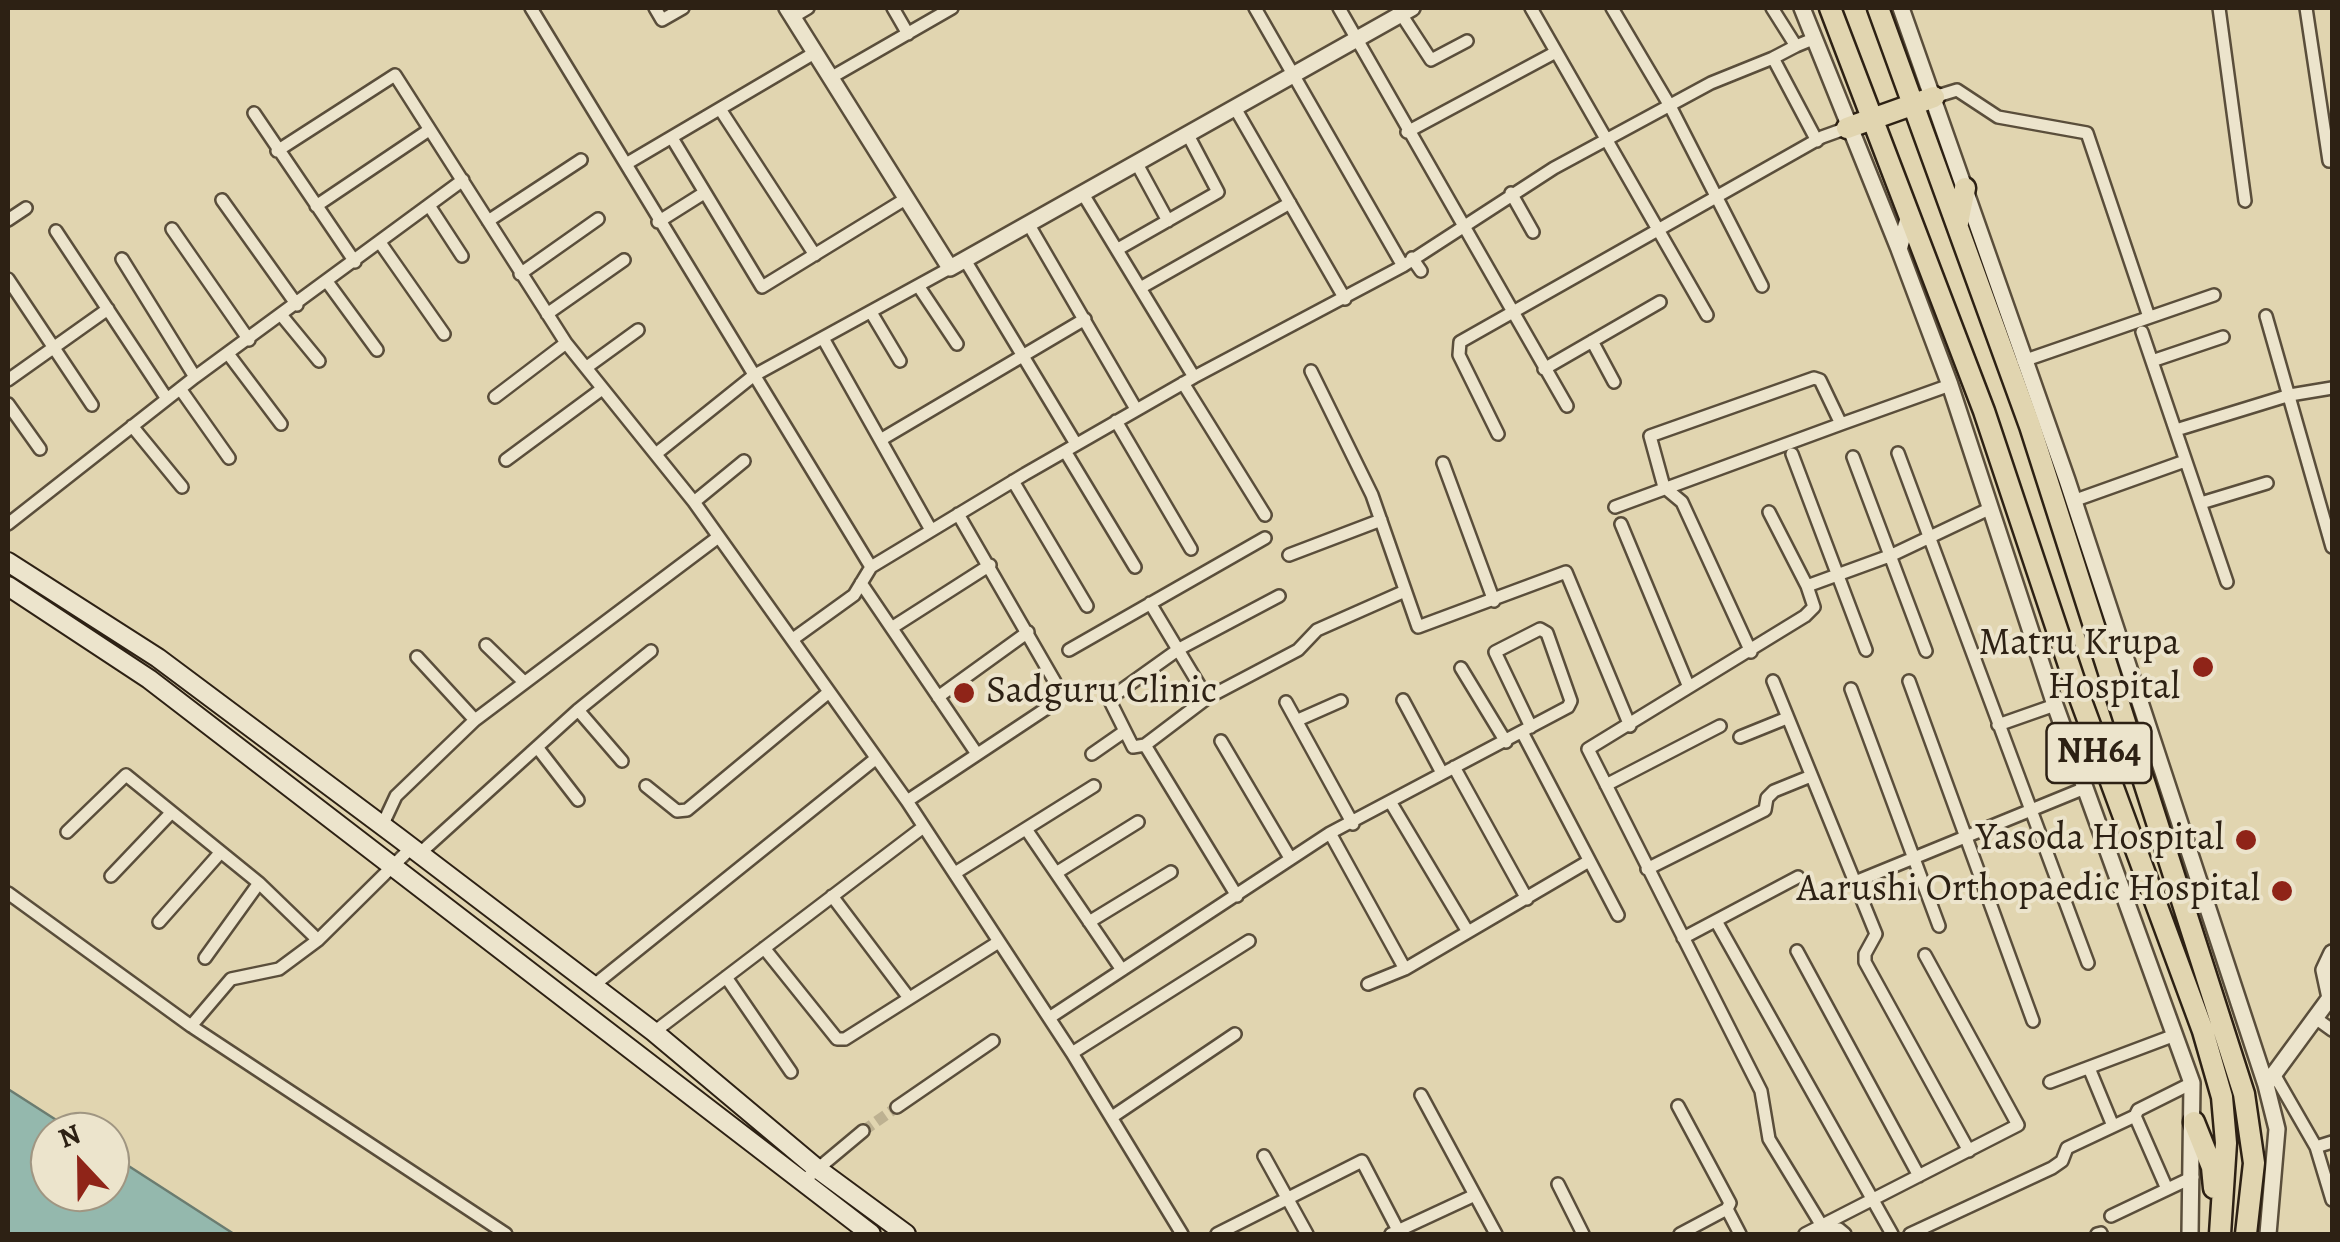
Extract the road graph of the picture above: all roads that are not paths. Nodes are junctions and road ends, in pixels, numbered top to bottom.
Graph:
1 (531, 8) edge
2 (655, 8) edge
3 (683, 8) edge
4 (808, 8) edge
5 (893, 8) edge
6 (952, 8) edge
7 (1255, 8) edge
8 (1339, 8) edge
9 (1531, 8) edge
10 (1612, 8) edge
11 (1772, 8) edge
12 (1802, 8) edge
13 (1830, 8) edge
14 (1878, 8) edge
15 (1901, 8) edge
16 (2219, 8) edge
17 (2306, 8) edge
18 (1407, 11) edge
19 (790, 12) edge
20 (934, 12) edge
21 (908, 34) junction
22 (1356, 39) junction
23 (1813, 39) junction
24 (1466, 41) dead end
25 (1796, 46) junction
26 (816, 52) junction
27 (1556, 52) junction
28 (1773, 58) junction
29 (1294, 74) junction
30 (832, 78) junction
31 (1924, 100) junction
32 (1670, 106) junction
33 (1236, 108) junction
34 (720, 109) junction
35 (254, 114) dead end
36 (1873, 119) junction
37 (1847, 128) junction
38 (429, 130) junction
39 (1407, 132) junction
40 (1188, 135) junction
41 (672, 138) junction
42 (1604, 140) junction
43 (1817, 141) junction
44 (277, 151) junction
45 (581, 160) dead end
46 (2329, 161) dead end
47 (626, 164) junction
48 (1137, 164) junction
49 (462, 180) junction
50 (1965, 188) junction
51 (704, 194) junction
52 (1083, 194) junction
53 (1511, 194) junction
54 (907, 198) junction
55 (1718, 198) junction
56 (222, 200) dead end
57 (2245, 201) dead end
58 (1290, 203) junction
59 (316, 206) junction
60 (430, 207) junction
61 (26, 208) dead end
62 (1908, 216) junction
63 (598, 219) dead end
64 (8, 220) edge
65 (488, 221) junction
66 (1168, 221) junction
67 (658, 222) junction
68 (1029, 225) junction
69 (1958, 225) junction
70 (1463, 226) junction
71 (172, 229) dead end
72 (56, 231) dead end
73 (1533, 232) dead end
74 (1657, 232) junction
75 (381, 244) junction
76 (1118, 248) junction
77 (1899, 249) junction
78 (815, 255) junction
79 (462, 256) dead end
80 (122, 259) dead end
81 (624, 260) dead end
82 (355, 262) junction
83 (1408, 262) junction
84 (958, 264) junction
85 (1421, 271) dead end
86 (520, 274) junction
87 (8, 279) edge
88 (328, 283) junction
89 (1762, 286) dead end
90 (919, 287) junction
91 (1142, 287) junction
92 (2214, 295) dead end
93 (1344, 299) junction
94 (1660, 302) dead end
95 (297, 306) junction
96 (108, 309) junction
97 (1514, 311) junction
98 (547, 314) junction
99 (872, 314) junction
100 (1707, 315) dead end
101 (282, 316) junction
102 (2266, 316) dead end
103 (2150, 317) junction
104 (1085, 319) junction
105 (638, 330) dead end
106 (2142, 332) dead end
107 (444, 334) dead end
108 (2224, 337) dead end
109 (250, 340) junction
110 (824, 340) junction
111 (1592, 341) junction
112 (566, 343) junction
113 (957, 344) dead end
114 (56, 347) junction
115 (376, 350) dead end
116 (1024, 354) junction
117 (229, 355) junction
118 (319, 361) dead end
119 (900, 361) dead end
120 (2023, 361) junction
121 (2152, 361) junction
122 (587, 367) junction
123 (1544, 369) junction
124 (1312, 371) dead end
125 (754, 376) junction
126 (195, 377) junction
127 (8, 380) edge
128 (1188, 380) junction
129 (1614, 382) dead end
130 (1950, 384) junction
131 (2332, 388) edge
132 (181, 390) junction
133 (602, 390) junction
134 (2290, 395) junction
135 (495, 396) dead end
136 (167, 399) junction
137 (8, 404) edge
138 (92, 406) dead end
139 (1567, 406) dead end
140 (1136, 408) junction
141 (1116, 422) junction
142 (281, 424) dead end
143 (1841, 424) junction
144 (132, 426) junction
145 (2176, 430) junction
146 (1498, 434) dead end
147 (882, 439) junction
148 (40, 448) dead end
149 (1070, 448) junction
150 (657, 453) junction
151 (1898, 453) dead end
152 (1792, 454) dead end
153 (1854, 457) dead end
154 (228, 458) dead end
155 (506, 460) dead end
156 (744, 461) dead end
157 (2185, 461) junction
158 (1443, 463) dead end
159 (1013, 481) junction
160 (2267, 483) dead end
161 (182, 487) dead end
162 (1664, 488) junction
163 (2073, 501) junction
164 (694, 502) junction
165 (2201, 503) junction
166 (1615, 507) dead end
167 (1991, 508) junction
168 (1769, 512) dead end
169 (958, 514) junction
170 (1265, 516) dead end
171 (1380, 520) junction
172 (8, 524) edge
173 (1622, 524) dead end
174 (931, 530) junction
175 (1927, 536) junction
176 (717, 538) junction
177 (1264, 538) dead end
178 (2332, 547) edge
179 (1191, 549) dead end
180 (1289, 555) dead end
181 (1892, 555) junction
182 (8, 562) edge
183 (990, 564) junction
184 (871, 567) junction
185 (1135, 567) dead end
186 (1838, 575) junction
187 (2227, 582) dead end
188 (861, 583) junction
189 (8, 586) edge
190 (1807, 586) junction
191 (1405, 590) junction
192 (1279, 596) dead end
193 (1494, 600) junction
194 (1150, 603) junction
195 (1088, 606) dead end
196 (83, 610) junction
197 (71, 627) junction
198 (893, 627) junction
199 (1028, 632) junction
200 (793, 639) junction
201 (486, 646) dead end
202 (1179, 649) junction
203 (1069, 650) dead end
204 (1866, 650) dead end
205 (1926, 651) dead end
206 (651, 652) dead end
207 (1751, 652) junction
208 (416, 657) dead end
209 (1460, 668) dead end
210 (522, 681) junction
211 (1772, 681) dead end
212 (1909, 681) dead end
213 (1055, 682) dead end
214 (1688, 685) junction
215 (1851, 689) dead end
216 (829, 692) junction
217 (938, 697) junction
218 (1207, 698) junction
219 (1341, 700) dead end
220 (1403, 700) dead end
221 (1286, 702) dead end
222 (2054, 705) junction
223 (1050, 706) dead end
224 (578, 710) junction
225 (1787, 718) junction
226 (475, 720) junction
227 (1298, 720) junction
228 (1998, 725) junction
229 (1630, 726) junction
230 (1720, 726) dead end
231 (1526, 729) junction
232 (1125, 731) junction
233 (1740, 737) dead end
234 (1221, 740) dead end
235 (1506, 742) junction
236 (1145, 745) junction
237 (537, 747) junction
238 (977, 754) junction
239 (1092, 754) dead end
240 (874, 760) junction
241 (622, 761) dead end
242 (1448, 770) junction
243 (1810, 776) junction
244 (1606, 785) junction
245 (646, 786) dead end
246 (1094, 786) dead end
247 (2085, 788) junction
248 (578, 800) dead end
249 (906, 801) junction
250 (1390, 803) junction
251 (2030, 810) junction
252 (170, 814) junction
253 (1138, 822) dead end
254 (1353, 824) junction
255 (382, 826) junction
256 (922, 828) junction
257 (1026, 829) junction
258 (67, 832) dead end
259 (1330, 834) junction
260 (1966, 838) junction
261 (415, 851) junction
262 (220, 853) junction
263 (1913, 857) junction
264 (1290, 858) junction
265 (1589, 861) junction
266 (395, 867) junction
267 (1648, 870) junction
268 (1172, 872) dead end
269 (955, 873) junction
270 (1056, 873) junction
271 (111, 876) dead end
272 (1798, 877) dead end
273 (1855, 882) junction
274 (260, 883) junction
275 (8, 893) edge
276 (832, 896) junction
277 (1238, 896) junction
278 (1527, 899) junction
279 (1618, 915) dead end
280 (1716, 921) junction
281 (159, 922) dead end
282 (1090, 922) junction
283 (1940, 926) dead end
284 (1468, 932) junction
285 (1683, 938) junction
286 (318, 940) junction
287 (1249, 941) dead end
288 (997, 943) junction
289 (764, 948) junction
290 (1797, 951) dead end
291 (2332, 953) edge
292 (1925, 955) dead end
293 (204, 958) dead end
294 (2088, 963) dead end
295 (1406, 969) junction
296 (1122, 970) junction
297 (726, 977) junction
298 (1368, 984) dead end
299 (593, 986) junction
300 (2331, 996) edge
301 (909, 998) junction
302 (2314, 1016) junction
303 (1049, 1018) junction
304 (2033, 1021) dead end
305 (191, 1026) junction
306 (2332, 1030) edge
307 (654, 1032) junction
308 (1235, 1034) dead end
309 (2175, 1035) junction
310 (993, 1040) dead end
311 (1072, 1054) junction
312 (2089, 1068) junction
313 (792, 1072) dead end
314 (2270, 1080) junction
315 (2050, 1082) dead end
316 (2192, 1083) junction
317 (1421, 1095) dead end
318 (1678, 1106) dead end
319 (898, 1107) tunnel mouth
320 (2135, 1116) junction
321 (1112, 1117) junction
322 (2194, 1122) junction
323 (2114, 1126) junction
324 (863, 1132) tunnel mouth
325 (2332, 1142) edge
326 (2316, 1147) junction
327 (1969, 1151) junction
328 (1264, 1156) dead end
329 (815, 1167) junction
330 (1919, 1176) junction
331 (2193, 1177) junction
332 (802, 1182) junction
333 (1558, 1184) dead end
334 (2167, 1189) junction
335 (1475, 1194) junction
336 (1288, 1199) junction
337 (2332, 1200) edge
338 (1870, 1203) junction
339 (1727, 1209) junction
340 (2111, 1216) dead end
341 (1822, 1230) edge
342 (1397, 1233) edge
343 (506, 1234) edge
344 (871, 1234) edge
345 (906, 1234) edge
346 (1182, 1234) edge
347 (1217, 1234) edge
348 (1307, 1234) edge
349 (1496, 1234) edge
350 (1584, 1234) edge
351 (1680, 1234) edge
352 (1740, 1234) edge
353 (1805, 1234) edge
354 (1845, 1234) edge
355 (1892, 1234) edge
356 (1910, 1234) edge
357 (2190, 1234) edge
358 (2207, 1234) edge
359 (2220, 1234) edge
360 (2246, 1234) edge
361 (2268, 1234) edge

1 - 47 street
2 - 3 street
4 - 19 street
5 - 21 street
6 - 20 street
7 - 29 street
8 - 22 street
9 - 27 street
10 - 32 street
11 - 25 street
12 - 23 street
13 - 36 highway, NH64
14 - 31 highway, NH64
15 - 31 street
16 - 57 street
17 - 46 street
18 - 22 street
18 - 24 street
19 - 26 street
20 - 21 street
21 - 30 street
22 - 29 street
22 - 39 street
23 - 25 street
23 - 37 street
25 - 28 street
26 - 30 street
26 - 34 street
27 - 39 street
27 - 42 street
28 - 32 street
28 - 43 street
29 - 33 street
29 - 83 street
30 - 54 street
31 - 36 highway
31 - 50 street
31 - 69 highway, NH64
31 - 103 street
32 - 42 street
32 - 55 street
33 - 40 street
33 - 58 street
34 - 41 street
34 - 78 street
35 - 44 street
36 - 37 highway
36 - 62 highway, NH64
37 - 43 street
37 - 77 street
38 - 44 street
38 - 49 street
38 - 59 street
39 - 70 street
40 - 48 street
40 - 66 street
41 - 47 street
41 - 51 street
42 - 53 street
42 - 74 street
43 - 55 street
44 - 59 street
45 - 65 street
47 - 67 street
48 - 52 street
48 - 66 street
49 - 60 street
49 - 65 street
50 - 69 highway
50 - 120 street
51 - 67 street
51 - 78 street
52 - 68 street
52 - 76 street
53 - 70 street
53 - 73 street
54 - 78 street
54 - 84 street
55 - 74 street
55 - 89 street
56 - 95 street
58 - 91 street
58 - 93 street
59 - 82 street
60 - 75 street
60 - 79 street
61 - 64 street
62 - 77 street
62 - 359 highway, NH64
63 - 86 street
65 - 86 street
66 - 76 street
67 - 125 street
68 - 84 street
68 - 104 street
69 - 360 highway, NH64
70 - 83 street
70 - 97 street
71 - 109 street
72 - 96 street
74 - 97 street
74 - 100 street
75 - 82 street
75 - 107 street
76 - 91 street
77 - 130 street
80 - 126 street
81 - 98 street
82 - 88 street
83 - 85 street
83 - 93 street
84 - 90 street
84 - 116 street
86 - 98 street
87 - 114 street
88 - 95 street
88 - 115 street
90 - 99 street
90 - 113 street
91 - 128 street
92 - 103 street
93 - 128 street
94 - 111 street
95 - 101 street
96 - 114 street
96 - 136 street
97 - 123 street
97 - 146 street
98 - 112 street
99 - 110 street
99 - 119 street
101 - 109 street
101 - 118 street
102 - 134 street
103 - 120 street
104 - 116 street
104 - 140 street
105 - 122 street
106 - 121 street
108 - 121 street
109 - 117 street
110 - 125 street
110 - 147 street
111 - 123 street
111 - 129 street
112 - 122 street
112 - 135 street
114 - 127 street
114 - 138 street
116 - 147 street
116 - 149 street
117 - 126 street
117 - 142 street
120 - 163 street
121 - 145 street
122 - 133 street
123 - 139 street
124 - 171 street
125 - 150 street
125 - 184 street
126 - 132 street
128 - 140 street
128 - 170 street
130 - 143 street
130 - 167 street
131 - 134 street
132 - 136 street
132 - 154 street
133 - 150 street
133 - 155 street
134 - 145 street
134 - 178 street
136 - 144 street
137 - 148 street
140 - 141 street
141 - 149 street
141 - 179 street
143 - 162 street
143 - 162 street
144 - 161 street
144 - 172 street
145 - 157 street
147 - 174 street
149 - 159 street
149 - 185 street
150 - 164 street
151 - 175 street
152 - 186 street
153 - 181 street
156 - 164 street
157 - 163 street
157 - 165 street
158 - 193 street
159 - 169 street
159 - 195 street
160 - 165 street
162 - 166 street
162 - 207 street
163 - 314 street
164 - 176 street
165 - 187 street
167 - 175 street
167 - 222 street
168 - 190 street
169 - 174 street
169 - 183 street
171 - 180 street
171 - 191 street
173 - 214 street
174 - 184 street
175 - 181 street
175 - 228 street
176 - 200 street
176 - 210 street
177 - 194 street
181 - 186 street
181 - 205 street
182 - 196 main road
183 - 198 street
183 - 199 street
184 - 188 street
186 - 190 street
186 - 204 street
188 - 198 street
188 - 200 street
189 - 197 main road
190 - 207 street
191 - 193 street
191 - 218 street
192 - 202 street
193 - 229 street
194 - 202 street
194 - 203 street
196 - 197 main road
196 - 255 main road
197 - 266 main road
198 - 217 street
199 - 213 street
199 - 217 street
200 - 216 street
201 - 210 street
202 - 218 street
202 - 232 street
206 - 224 street
207 - 214 street
208 - 226 street
209 - 235 street
210 - 226 street
211 - 225 street
212 - 260 street
214 - 229 street
215 - 263 street
216 - 240 street
216 - 245 street
217 - 238 street
218 - 236 street
219 - 227 street
220 - 242 street
221 - 227 street
222 - 228 street
222 - 247 street
223 - 238 street
224 - 237 street
224 - 241 street
225 - 233 street
225 - 243 street
226 - 255 street
227 - 254 street
228 - 251 street
229 - 244 street
230 - 244 street
231 - 231 street
231 - 235 street
231 - 265 street
232 - 236 street
232 - 239 street
234 - 264 street
235 - 242 street
236 - 277 street
237 - 248 street
237 - 261 street
238 - 249 street
240 - 249 street
240 - 299 street
242 - 250 street
242 - 278 street
243 - 267 street
243 - 273 street
244 - 267 street
246 - 257 street
247 - 251 street
247 - 309 street
249 - 256 street
250 - 254 street
250 - 284 street
251 - 260 street
251 - 294 street
252 - 258 street
252 - 262 street
252 - 271 street
253 - 270 street
254 - 259 street
255 - 261 main road
256 - 269 street
256 - 276 street
257 - 269 street
257 - 270 street
259 - 264 street
259 - 295 street
260 - 263 street
260 - 304 street
261 - 266 street
261 - 299 main road
262 - 274 street
262 - 281 street
263 - 273 street
263 - 283 street
264 - 277 street
265 - 278 street
265 - 279 street
266 - 286 street
266 - 332 main road
267 - 285 street
268 - 282 street
269 - 288 street
270 - 282 street
272 - 280 street
273 - 327 street
274 - 286 street
274 - 293 street
275 - 305 street
276 - 289 street
276 - 301 street
277 - 296 street
278 - 284 street
280 - 285 street
280 - 338 street
282 - 296 street
284 - 295 street
285 - 341 street
286 - 305 street
287 - 311 street
288 - 301 street
288 - 303 street
289 - 297 street
289 - 301 street
290 - 330 street
291 - 300 street
292 - 327 street
295 - 298 street
296 - 303 street
297 - 307 street
297 - 313 street
299 - 307 main road
300 - 302 street
302 - 306 street
302 - 314 street
303 - 311 street
305 - 343 street
307 - 329 main road
308 - 321 street
309 - 312 street
309 - 316 street
310 - 319 street
311 - 321 street
312 - 315 street
312 - 323 street
314 - 326 street
314 - 361 street
316 - 320 street
316 - 322 street
317 - 335 street
318 - 339 street
320 - 323 street
320 - 334 street
321 - 346 street
322 - 331 street
322 - 358 highway
323 - 356 street
324 - 329 street
325 - 326 street
326 - 337 street
327 - 330 street
328 - 336 street
329 - 332 street
329 - 345 main road
330 - 338 street
331 - 334 street
331 - 357 street
332 - 344 main road
333 - 350 street
334 - 340 street
335 - 342 street
335 - 349 street
336 - 342 street
336 - 347 street
336 - 348 street
338 - 341 street
338 - 355 street
339 - 351 street
339 - 352 street
341 - 353 street
341 - 354 street

